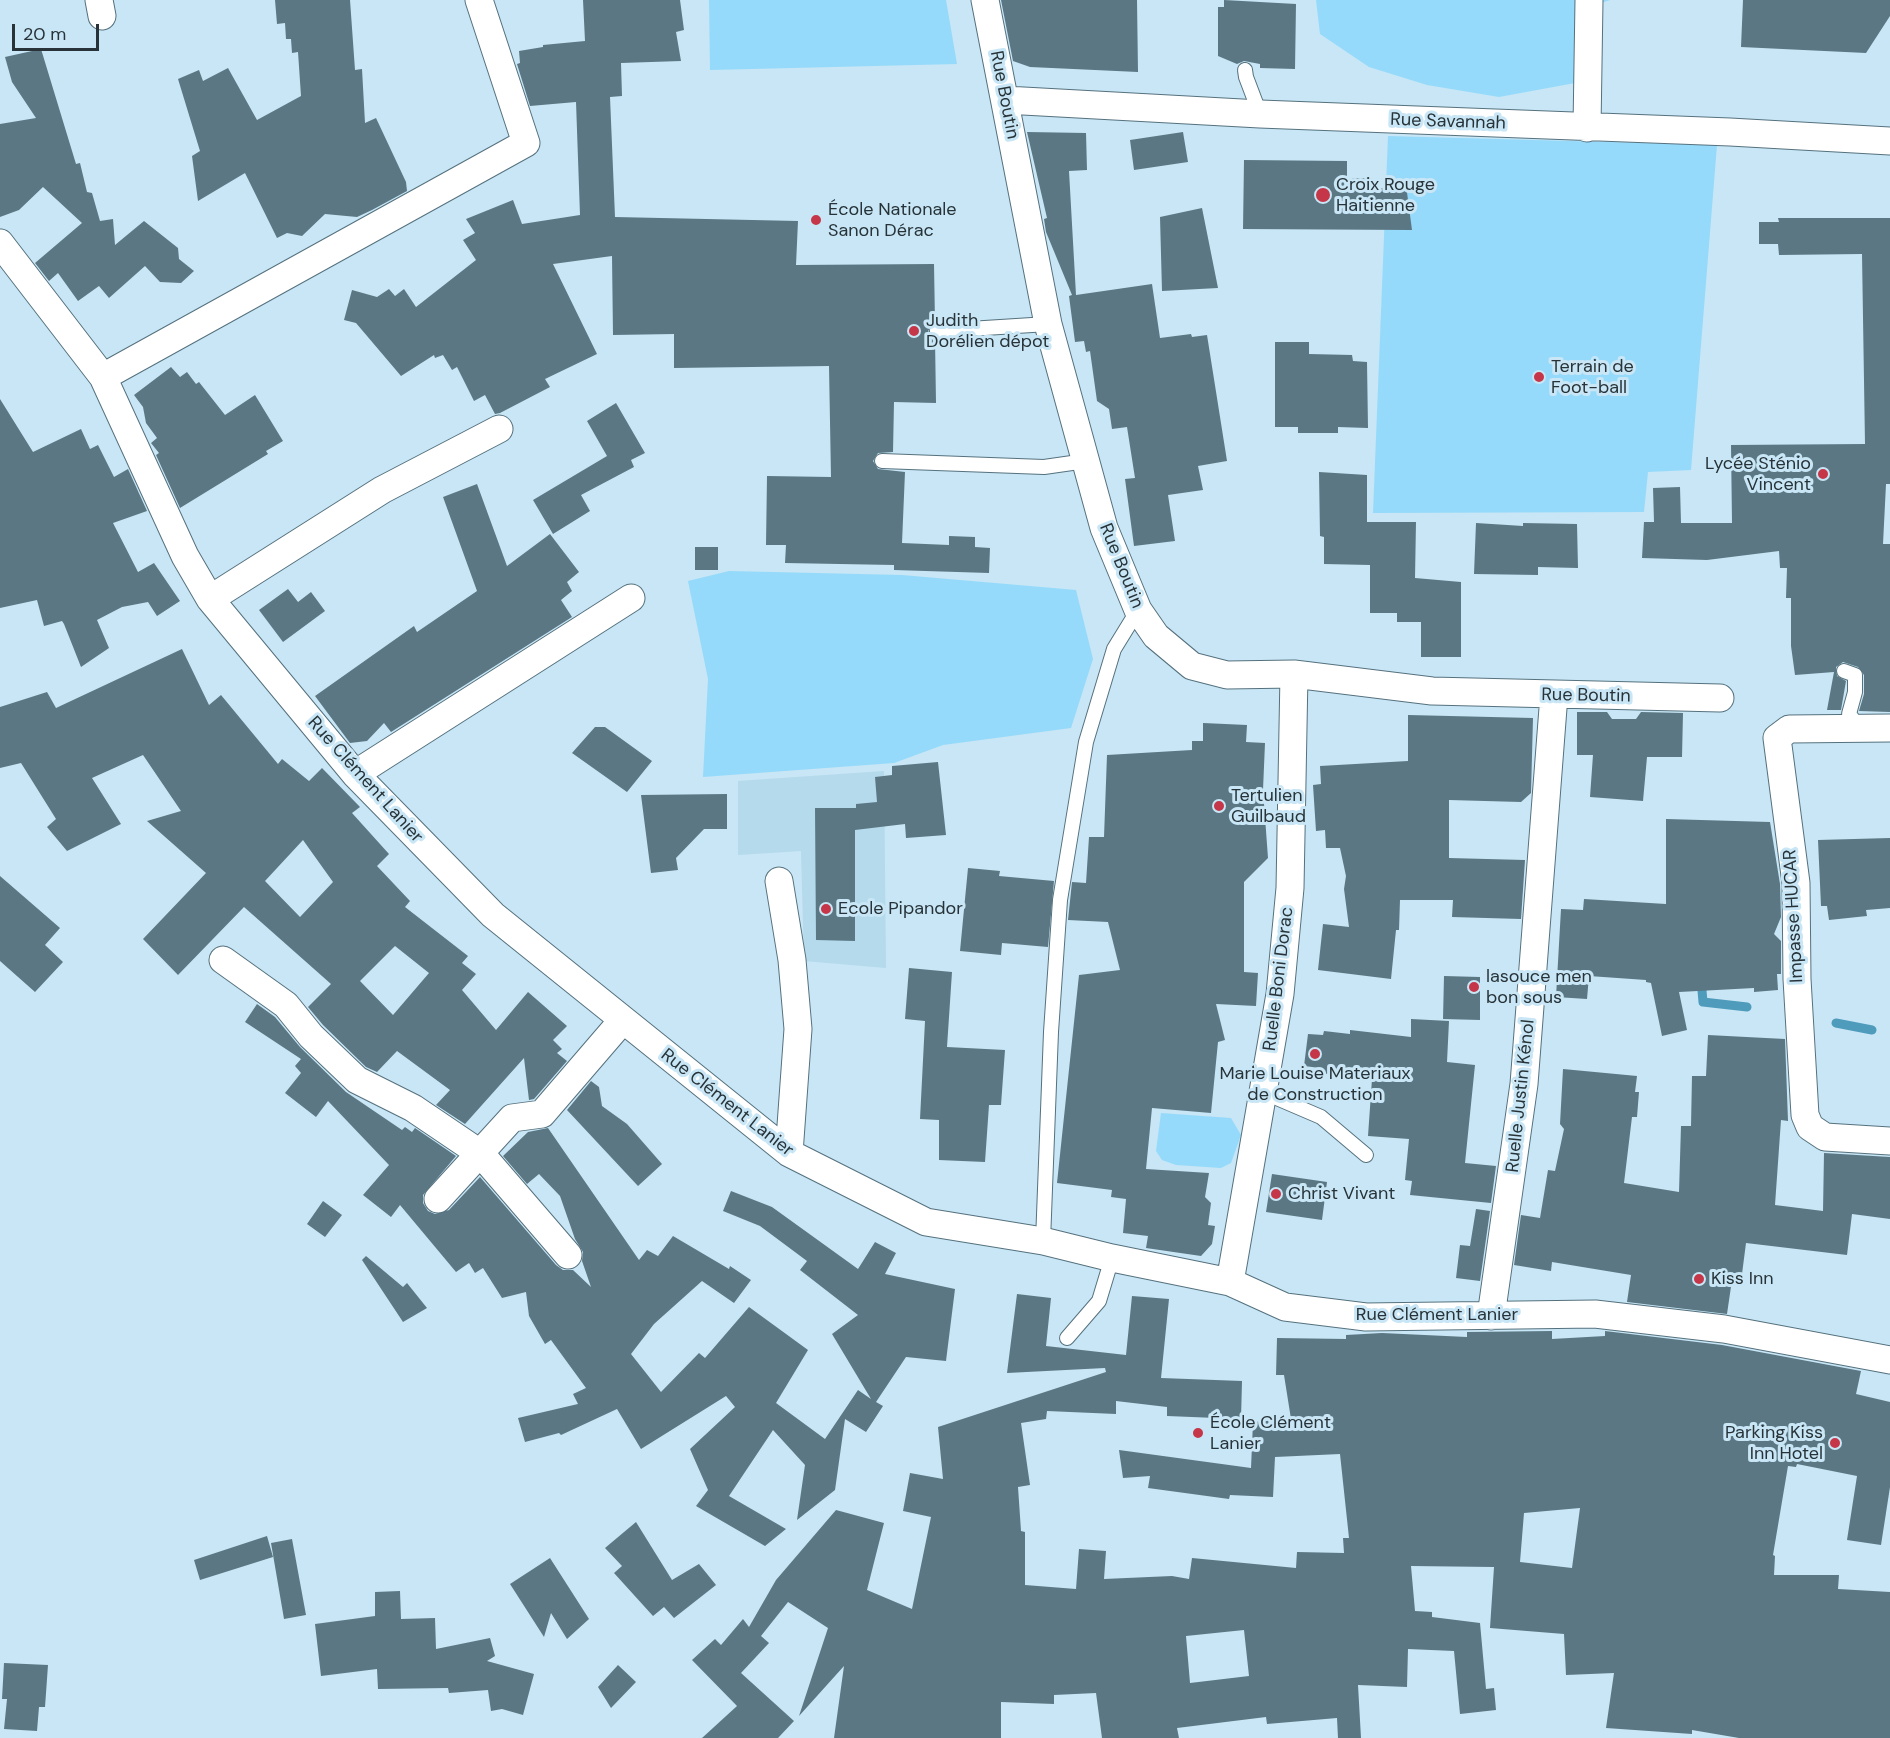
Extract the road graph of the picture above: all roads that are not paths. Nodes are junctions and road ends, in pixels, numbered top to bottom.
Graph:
1 (479, 0) edge
2 (985, 0) edge
3 (1589, 0) edge
4 (1245, 70) dead end
5 (1005, 100) junction
6 (1260, 114) junction
7 (1587, 128) junction
8 (1890, 141) edge
9 (0, 243) edge
10 (1048, 324) junction
11 (937, 331) dead end
12 (103, 377) junction
13 (499, 429) dead end
14 (882, 461) dead end
15 (1086, 461) junction
16 (631, 598) dead end
17 (210, 599) junction
18 (1138, 610) junction
19 (1844, 671) dead end
20 (1294, 674) junction
21 (1554, 695) junction
22 (1720, 698) dead end
23 (1890, 728) edge
24 (1860, 729) junction
25 (355, 774) junction
26 (779, 881) dead end
27 (222, 960) dead end
28 (622, 1021) junction
29 (1265, 1093) junction
30 (1890, 1141) edge
31 (789, 1153) junction
32 (482, 1154) junction
33 (1366, 1155) dead end
34 (438, 1199) dead end
35 (1043, 1241) junction
36 (568, 1255) dead end
37 (1112, 1258) junction
38 (1230, 1282) junction
39 (1491, 1316) junction
40 (1067, 1338) dead end
41 (1890, 1360) edge

1 - 12 street
2 - 5 street, Rue Boutin
3 - 7 street
4 - 6 lane
5 - 6 street, Rue Savannah
5 - 10 street, Rue Boutin
6 - 7 street, Rue Savannah
7 - 8 street, Rue Savannah
9 - 12 street, Rue Clément Lanier
10 - 11 lane
10 - 15 street, Rue Boutin
12 - 17 street, Rue Clément Lanier
13 - 17 street
14 - 15 lane
15 - 18 street, Rue Boutin
16 - 25 street
17 - 25 street, Rue Clément Lanier
18 - 20 street, Rue Boutin
18 - 35 lane
19 - 24 lane
20 - 21 street, Rue Boutin
20 - 29 street, Ruelle Boni Dorac
21 - 22 street, Rue Boutin
21 - 39 street, Ruelle Justin Kénol
23 - 24 street, Impasse HUCAR
24 - 30 street, Impasse HUCAR
25 - 28 street, Rue Clément Lanier
26 - 31 street
27 - 32 street
28 - 31 street, Rue Clément Lanier
28 - 32 street
29 - 33 lane
29 - 38 street, Ruelle Boni Dorac
31 - 35 street, Rue Clément Lanier
32 - 34 street
32 - 36 street
35 - 37 street, Rue Clément Lanier
37 - 38 street, Rue Clément Lanier
37 - 40 lane
38 - 39 street, Rue Clément Lanier
39 - 41 street, Rue Clément Lanier

